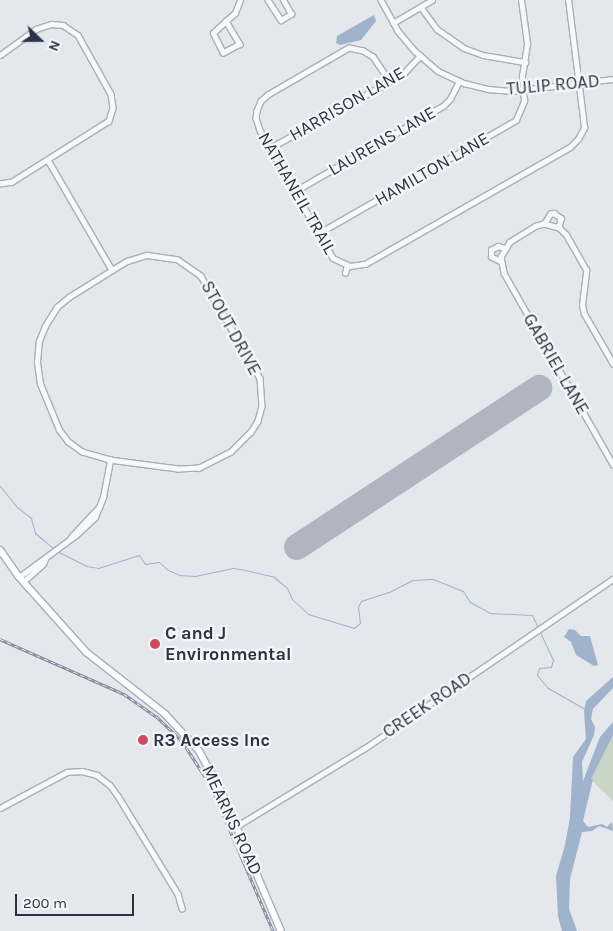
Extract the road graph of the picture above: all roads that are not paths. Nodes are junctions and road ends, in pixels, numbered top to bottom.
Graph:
1 (240, 0) edge
2 (268, 0) edge
3 (283, 0) edge
4 (381, 0) edge
5 (432, 0) edge
6 (521, 0) edge
7 (568, 0) edge
8 (421, 6) junction
9 (226, 21) junction
10 (393, 23) junction
11 (0, 55) edge
12 (420, 56) junction
13 (525, 62) junction
14 (613, 79) edge
15 (390, 81) junction
16 (459, 81) junction
17 (579, 83) junction
18 (524, 90) junction
19 (251, 110) dead end
20 (257, 111) junction
21 (270, 148) junction
22 (48, 160) junction
23 (0, 184) edge
24 (295, 191) junction
25 (544, 224) junction
26 (559, 228) junction
27 (319, 234) junction
28 (505, 248) junction
29 (501, 262) junction
30 (347, 265) junction
31 (112, 270) junction
32 (344, 273) dead end
33 (613, 364) edge
34 (110, 460) junction
35 (613, 464) edge
36 (0, 550) edge
37 (613, 578) edge
38 (21, 580) junction
39 (0, 808) edge
40 (237, 826) junction
41 (182, 908) dead end
42 (281, 931) edge

1 - 9 street
2 - 3 street
4 - 10 street, TULIP ROAD
5 - 8 street
6 - 13 street, HAMILTON LANE
7 - 17 street, NATHANEIL TRAIL
8 - 10 street
8 - 13 street
9 - 9 street
10 - 12 street, TULIP ROAD
11 - 22 street
12 - 15 street, HARRISON LANE
12 - 16 street, TULIP ROAD
13 - 18 street, HAMILTON LANE
14 - 17 street, TULIP ROAD
15 - 20 street, NATHANEIL TRAIL
15 - 21 street, HARRISON LANE
16 - 18 street, TULIP ROAD
16 - 24 street, LAURENS LANE
17 - 18 street, TULIP ROAD
17 - 30 street, NATHANEIL TRAIL
18 - 27 street, HAMILTON LANE
19 - 20 street
20 - 21 street, NATHANEIL TRAIL
21 - 24 street, NATHANEIL TRAIL
22 - 23 street
22 - 31 street
24 - 27 street, NATHANEIL TRAIL
25 - 26 street
25 - 26 street, GABRIEL LANE
25 - 28 street, GABRIEL LANE
26 - 33 street, GABRIEL LANE
27 - 30 street, NATHANEIL TRAIL
28 - 29 street
28 - 29 street, GABRIEL LANE
29 - 35 street, GABRIEL LANE
30 - 32 street
31 - 34 street, STOUT DRIVE
31 - 34 street, STOUT DRIVE
34 - 38 street
36 - 38 street, MEARNS ROAD
37 - 40 street, CREEK ROAD
38 - 40 street, MEARNS ROAD
39 - 41 street
40 - 42 street, MEARNS ROAD

